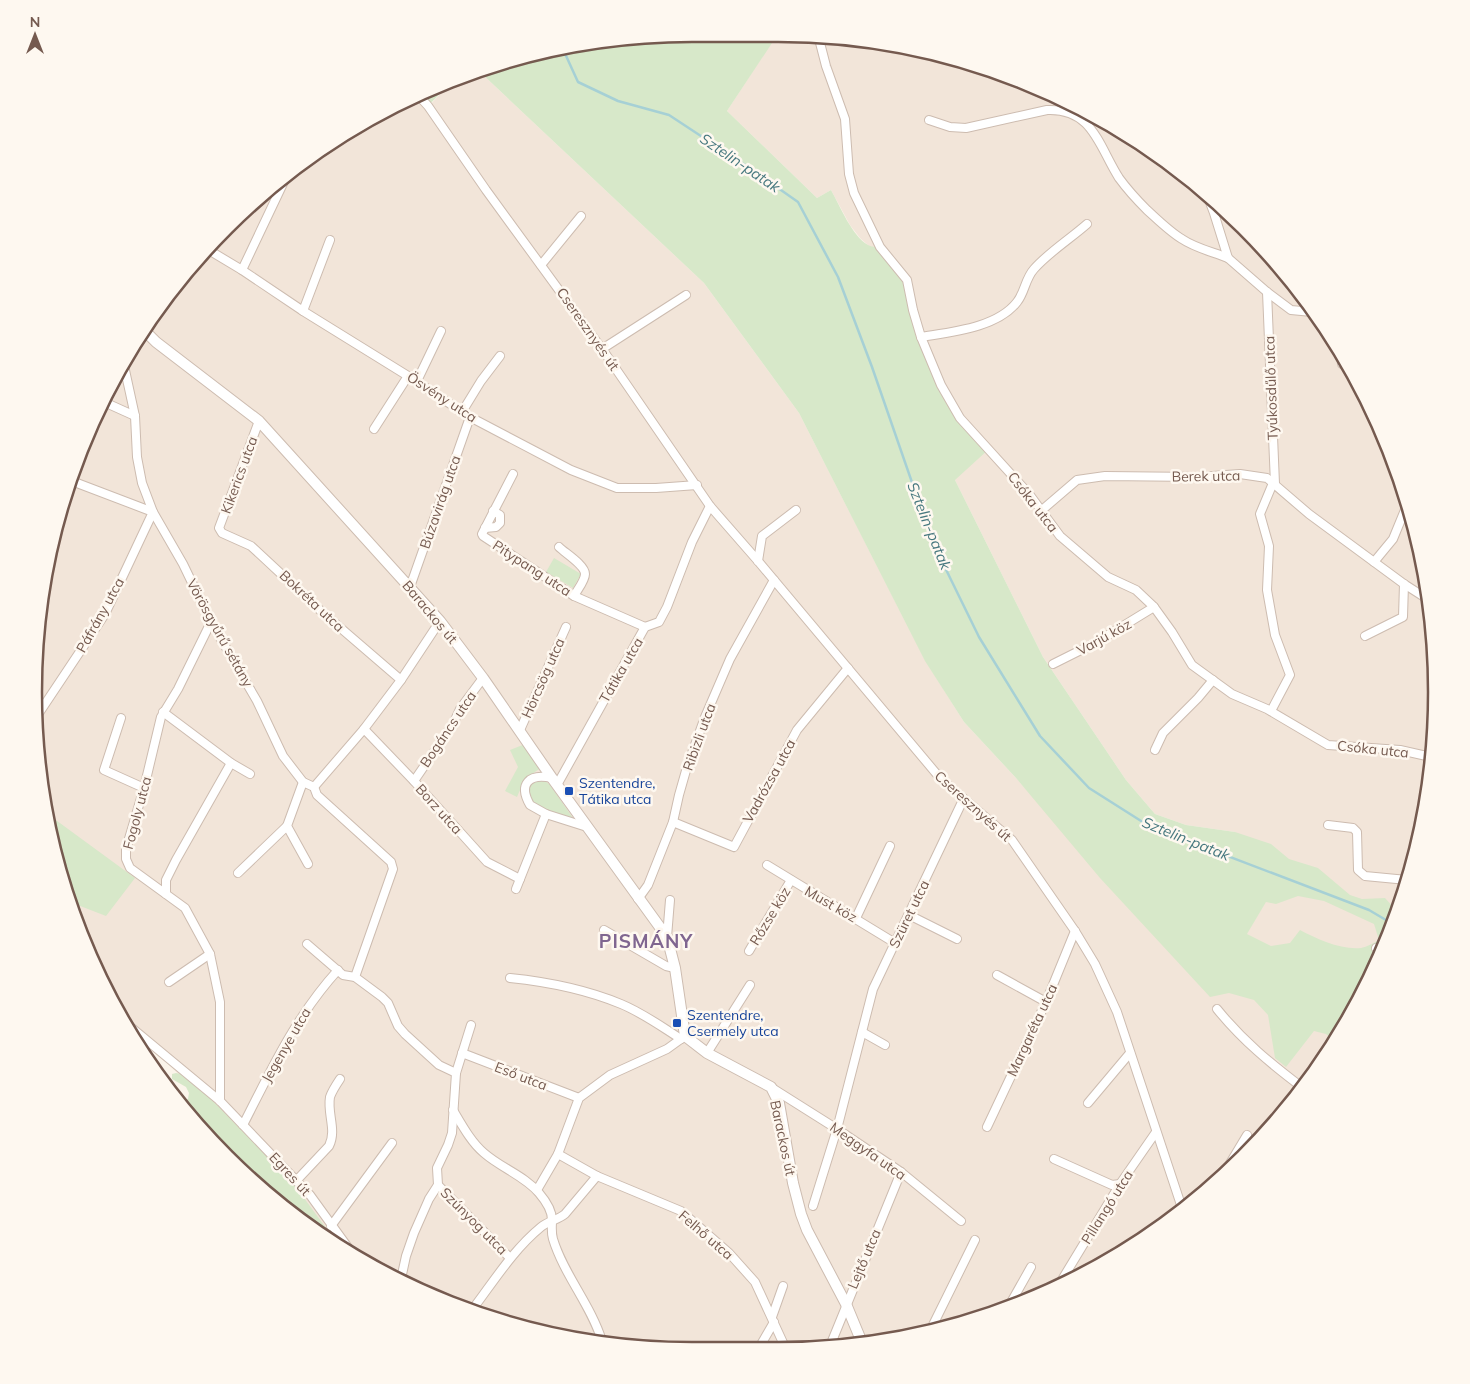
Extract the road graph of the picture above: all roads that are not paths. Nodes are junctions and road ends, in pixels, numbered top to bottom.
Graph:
1 (820, 44) edge
2 (423, 101) edge
3 (929, 120) dead end
4 (279, 192) edge
5 (1212, 210) edge
6 (581, 216) dead end
7 (1087, 224) dead end
8 (330, 240) dead end
9 (214, 253) edge
10 (1228, 258) junction
11 (541, 264) junction
12 (242, 270) junction
13 (1267, 292) junction
14 (686, 295) dead end
15 (303, 311) junction
16 (1303, 311) edge
17 (441, 331) dead end
18 (149, 335) edge
19 (921, 337) junction
20 (602, 350) junction
21 (500, 356) dead end
22 (126, 374) edge
23 (408, 376) junction
24 (416, 381) junction
25 (109, 404) edge
26 (462, 412) junction
27 (135, 416) junction
28 (470, 417) junction
29 (259, 422) junction
30 (374, 429) dead end
31 (513, 474) dead end
32 (77, 483) edge
33 (1274, 483) junction
34 (697, 485) junction
35 (710, 506) junction
36 (796, 510) dead end
37 (1042, 510) junction
38 (153, 512) junction
39 (1403, 516) edge
40 (219, 528) joint
41 (559, 547) dead end
42 (758, 561) junction
43 (1374, 562) junction
44 (774, 580) junction
45 (1404, 584) junction
46 (410, 587) junction
47 (1420, 594) edge
48 (574, 596) junction
49 (1154, 607) junction
50 (440, 621) junction
51 (211, 622) junction
52 (566, 627) dead end
53 (645, 627) junction
54 (1366, 636) dead end
55 (1053, 664) dead end
56 (848, 668) junction
57 (483, 678) junction
58 (401, 680) junction
59 (1213, 680) junction
60 (43, 707) edge
61 (163, 712) junction
62 (1271, 712) junction
63 (121, 718) dead end
64 (364, 729) junction
65 (520, 730) junction
66 (1155, 750) dead end
67 (1424, 755) edge
68 (231, 763) junction
69 (250, 774) dead end
70 (414, 780) junction
71 (554, 781) junction
72 (303, 782) junction
73 (314, 787) junction
74 (144, 788) junction
75 (963, 800) junction
76 (546, 814) junction
77 (673, 822) junction
78 (1328, 825) dead end
79 (287, 826) junction
80 (587, 827) junction
81 (890, 846) dead end
82 (308, 864) dead end
83 (767, 865) dead end
84 (238, 873) dead end
85 (520, 879) junction
86 (1399, 879) edge
87 (791, 880) junction
88 (516, 889) dead end
89 (166, 894) junction
90 (638, 899) junction
91 (670, 900) dead end
92 (909, 915) junction
93 (856, 918) junction
94 (604, 930) dead end
95 (1075, 931) junction
96 (667, 937) junction
97 (957, 939) dead end
98 (895, 943) junction
99 (307, 944) dead end
100 (749, 951) dead end
101 (210, 954) junction
102 (675, 968) junction
103 (338, 970) junction
104 (997, 975) dead end
105 (355, 977) junction
106 (510, 978) dead end
107 (169, 982) dead end
108 (750, 985) dead end
109 (1046, 1002) junction
110 (1217, 1009) dead end
111 (471, 1025) dead end
112 (862, 1032) junction
113 (142, 1036) edge
114 (683, 1037) junction
115 (885, 1045) dead end
116 (707, 1052) junction
117 (462, 1053) junction
118 (1130, 1053) junction
119 (456, 1073) junction
120 (340, 1079) dead end
121 (1296, 1083) edge
122 (771, 1088) junction
123 (579, 1098) junction
124 (220, 1101) junction
125 (1088, 1103) dead end
126 (453, 1110) junction
127 (243, 1124) junction
128 (987, 1127) dead end
129 (837, 1129) junction
130 (1156, 1132) junction
131 (1247, 1135) dead end
132 (392, 1143) dead end
133 (1238, 1150) edge
134 (558, 1154) junction
135 (1054, 1160) dead end
136 (901, 1172) junction
137 (597, 1176) junction
138 (296, 1181) junction
139 (438, 1184) junction
140 (1120, 1184) junction
141 (537, 1190) junction
142 (1180, 1201) edge
143 (813, 1206) dead end
144 (552, 1221) junction
145 (961, 1221) dead end
146 (331, 1226) junction
147 (340, 1237) edge
148 (975, 1240) dead end
149 (510, 1258) junction
150 (1031, 1267) dead end
151 (402, 1273) edge
152 (1066, 1275) edge
153 (783, 1286) dead end
154 (1014, 1297) edge
155 (476, 1304) edge
156 (846, 1304) junction
157 (773, 1320) junction
158 (935, 1322) edge
159 (599, 1335) edge
160 (859, 1336) edge
161 (833, 1339) edge
162 (762, 1342) edge
163 (783, 1342) edge

1 - 19 street, Csóka utca
2 - 11 street, Cseresznyés út
3 - 10 street
4 - 12 street
5 - 10 street
6 - 11 street
7 - 19 street
8 - 15 street
9 - 12 street, Ösvény utca
10 - 13 street
11 - 20 street, Cseresznyés út
12 - 15 street, Ösvény utca
13 - 16 street
13 - 33 street, Tyúkosdűlő utca
14 - 20 street
15 - 23 street, Ösvény utca
17 - 24 street
18 - 29 street, Barackos út
19 - 37 street, Csóka utca
20 - 34 street, Cseresznyés út
21 - 26 street
22 - 27 street, Vörösgyűrű sétány
23 - 24 street, Ösvény utca
23 - 30 street
24 - 26 street, Ösvény utca
25 - 27 street
26 - 28 street, Ösvény utca
27 - 38 street, Vörösgyűrű sétány
28 - 34 street, Ösvény utca
28 - 46 street, Búzavirág utca
29 - 40 street, Kikerics utca
29 - 46 street, Barackos út
31 - 48 street, Pitypang utca
32 - 38 street
33 - 37 street, Berek utca
33 - 43 street, Berek utca
33 - 62 street, Tyúkosdűlő utca
34 - 35 street, Cseresznyés út
35 - 42 street, Cseresznyés út
35 - 53 street, Tátika utca
36 - 42 street
37 - 49 street, Csóka utca
38 - 51 street, Vörösgyűrű sétány
38 - 60 street, Páfrány utca
39 - 43 street
40 - 58 street, Bokréta utca
41 - 48 street
42 - 44 street, Cseresznyés út
43 - 45 street, Berek utca
44 - 56 street, Cseresznyés út
44 - 77 street, Ribizli utca
45 - 47 street, Berek utca
45 - 54 street
46 - 50 street, Barackos út
48 - 53 street, Pitypang utca
49 - 55 street, Varjú köz
49 - 59 street, Csóka utca
50 - 57 street, Barackos út
50 - 58 street
51 - 61 street, Fogoly utca
51 - 72 street, Vörösgyűrű sétány
52 - 65 street, Hörcsög utca
53 - 71 street, Tátika utca
56 - 75 street, Cseresznyés út
56 - 77 street, Vadrózsa utca
57 - 65 street, Barackos út
57 - 70 street, Bogáncs utca
58 - 64 street
59 - 62 street, Csóka utca
59 - 66 street
61 - 68 street
61 - 74 street, Fogoly utca
62 - 67 street, Csóka utca
63 - 74 street
64 - 70 street, Borz utca
64 - 73 street
65 - 71 street, Barackos út
68 - 69 street
68 - 89 street
70 - 85 street, Borz utca
71 - 76 street
71 - 80 street, Barackos út
72 - 73 street, Vörösgyűrű sétány
72 - 79 street
73 - 105 street, Vörösgyűrű sétány
74 - 89 street, Fogoly utca
75 - 92 street, Szüret utca
75 - 95 street, Cseresznyés út
76 - 80 street
76 - 85 street
77 - 90 street, Ribizli utca
78 - 86 street
79 - 82 street
79 - 84 street
80 - 90 street, Barackos út
81 - 93 street
83 - 87 street, Must köz
85 - 88 street
87 - 93 street, Must köz
87 - 100 street, Rőzse köz
89 - 101 street, Fogoly utca
90 - 96 street, Barackos út
91 - 96 street, Barackos út
92 - 97 street
92 - 98 street, Szüret utca
93 - 98 street, Must köz
94 - 102 street
95 - 109 street, Margaréta utca
95 - 118 street, Cseresznyés út
96 - 102 street, Barackos út
98 - 112 street, Szüret utca
99 - 103 street
101 - 107 street
101 - 124 street, Fogoly utca
102 - 114 street, Barackos út
103 - 105 street
103 - 127 street, Jegenye utca
104 - 109 street
105 - 119 street
106 - 114 street
108 - 116 street
109 - 128 street, Margaréta utca
110 - 121 street
111 - 117 street
112 - 115 street
112 - 129 street, Szüret utca
113 - 124 street, Egres út
114 - 116 street, Barackos út
114 - 123 street
116 - 122 street, Barackos út
117 - 119 street
117 - 123 street, Eső utca
118 - 125 street
118 - 130 street, Cseresznyés út
119 - 126 street
120 - 138 street
122 - 129 street, Meggyfa utca
122 - 156 street, Barackos út
123 - 134 street
124 - 127 street, Egres út
126 - 139 street
126 - 141 street
127 - 138 street, Egres út
129 - 136 street, Meggyfa utca
129 - 143 street, Szüret utca
130 - 140 street, Pillangó utca
130 - 142 street, Cseresznyés út
131 - 133 street
132 - 146 street
134 - 137 street, Felhő utca
134 - 141 street
135 - 140 street
136 - 145 street, Meggyfa utca
136 - 156 street, Lejtő utca
137 - 144 street
137 - 157 street, Felhő utca
138 - 146 street, Egres út
139 - 149 street, Szúnyog utca
139 - 151 street
140 - 152 street, Pillangó utca
141 - 144 street
144 - 149 street
144 - 159 street
146 - 147 street, Egres út
148 - 158 street
149 - 155 street
150 - 154 street
153 - 157 street
156 - 160 street, Barackos út
156 - 161 street, Lejtő utca
157 - 162 street
157 - 163 street, Felhő utca

